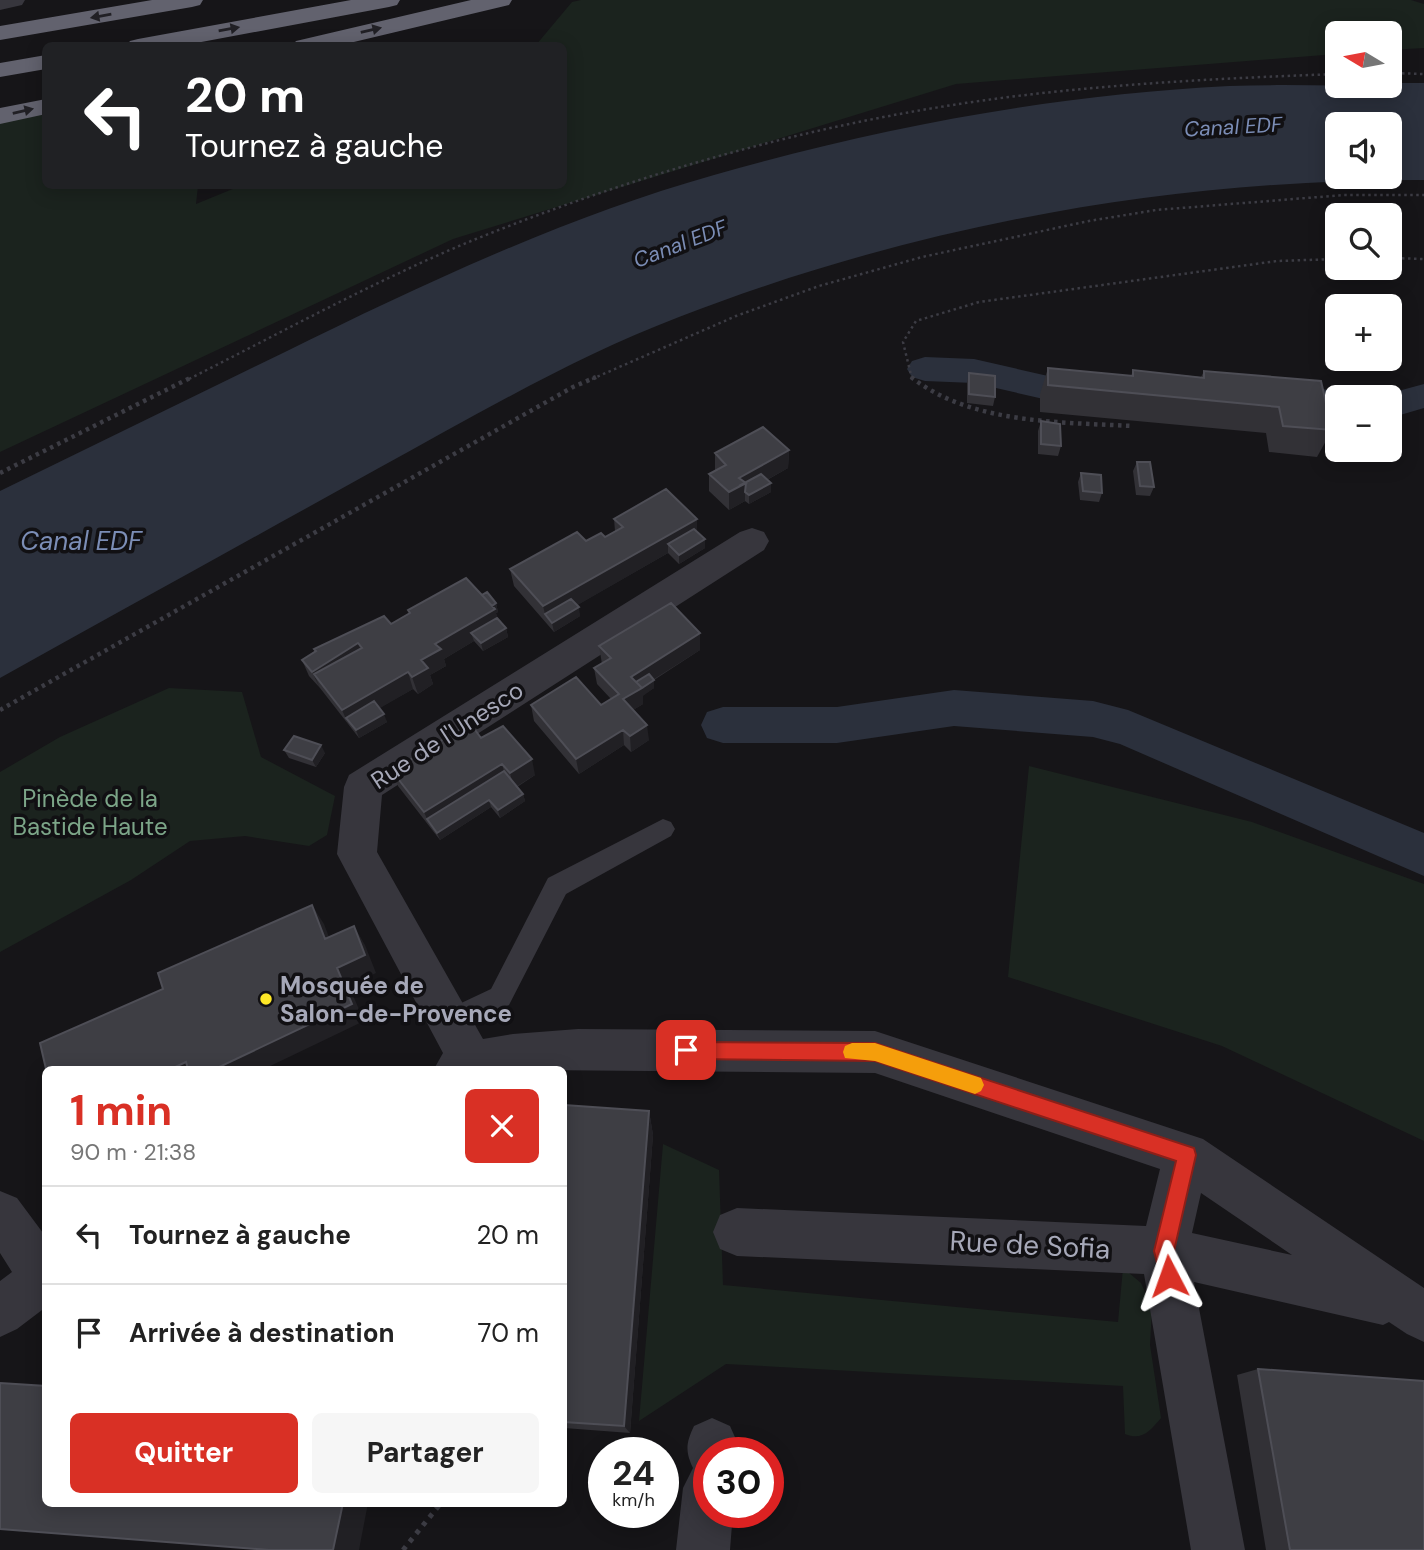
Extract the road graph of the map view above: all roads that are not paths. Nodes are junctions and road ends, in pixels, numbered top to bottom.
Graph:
1 (15, 0) edge
2 (192, 0) edge
3 (389, 0) edge
4 (501, 0) edge
5 (0, 3) edge
6 (0, 33) edge
7 (160, 42) edge
8 (321, 42) edge
9 (42, 63) edge
10 (0, 71) edge
11 (42, 107) edge
12 (0, 116) edge
13 (752, 541) dead end
14 (663, 829) dead end
15 (449, 1023) junction
16 (488, 1064) edge
17 (1187, 1155) junction
18 (0, 1215) edge
19 (737, 1232) dead end
20 (1164, 1251) junction
21 (42, 1272) edge
22 (42, 1279) edge
23 (1413, 1310) edge
24 (0, 1312) edge
25 (706, 1528) edge
26 (704, 1550) edge
27 (1218, 1550) edge

1 - 5 street
2 -> 6 highway
7 -> 3 highway
8 -> 4 highway
9 - 10 highway
12 -> 11 highway
13 - 15 street, Rue de l'Unesco
14 - 15 lane
15 - 16 street, Rue de l'Unesco
16 - 17 street
17 - 20 street
17 - 23 street
18 - 21 street
19 - 20 street, Rue de Sofia
20 - 23 street, Rue de Sofia
20 - 27 street
22 - 24 street
25 - 26 street

